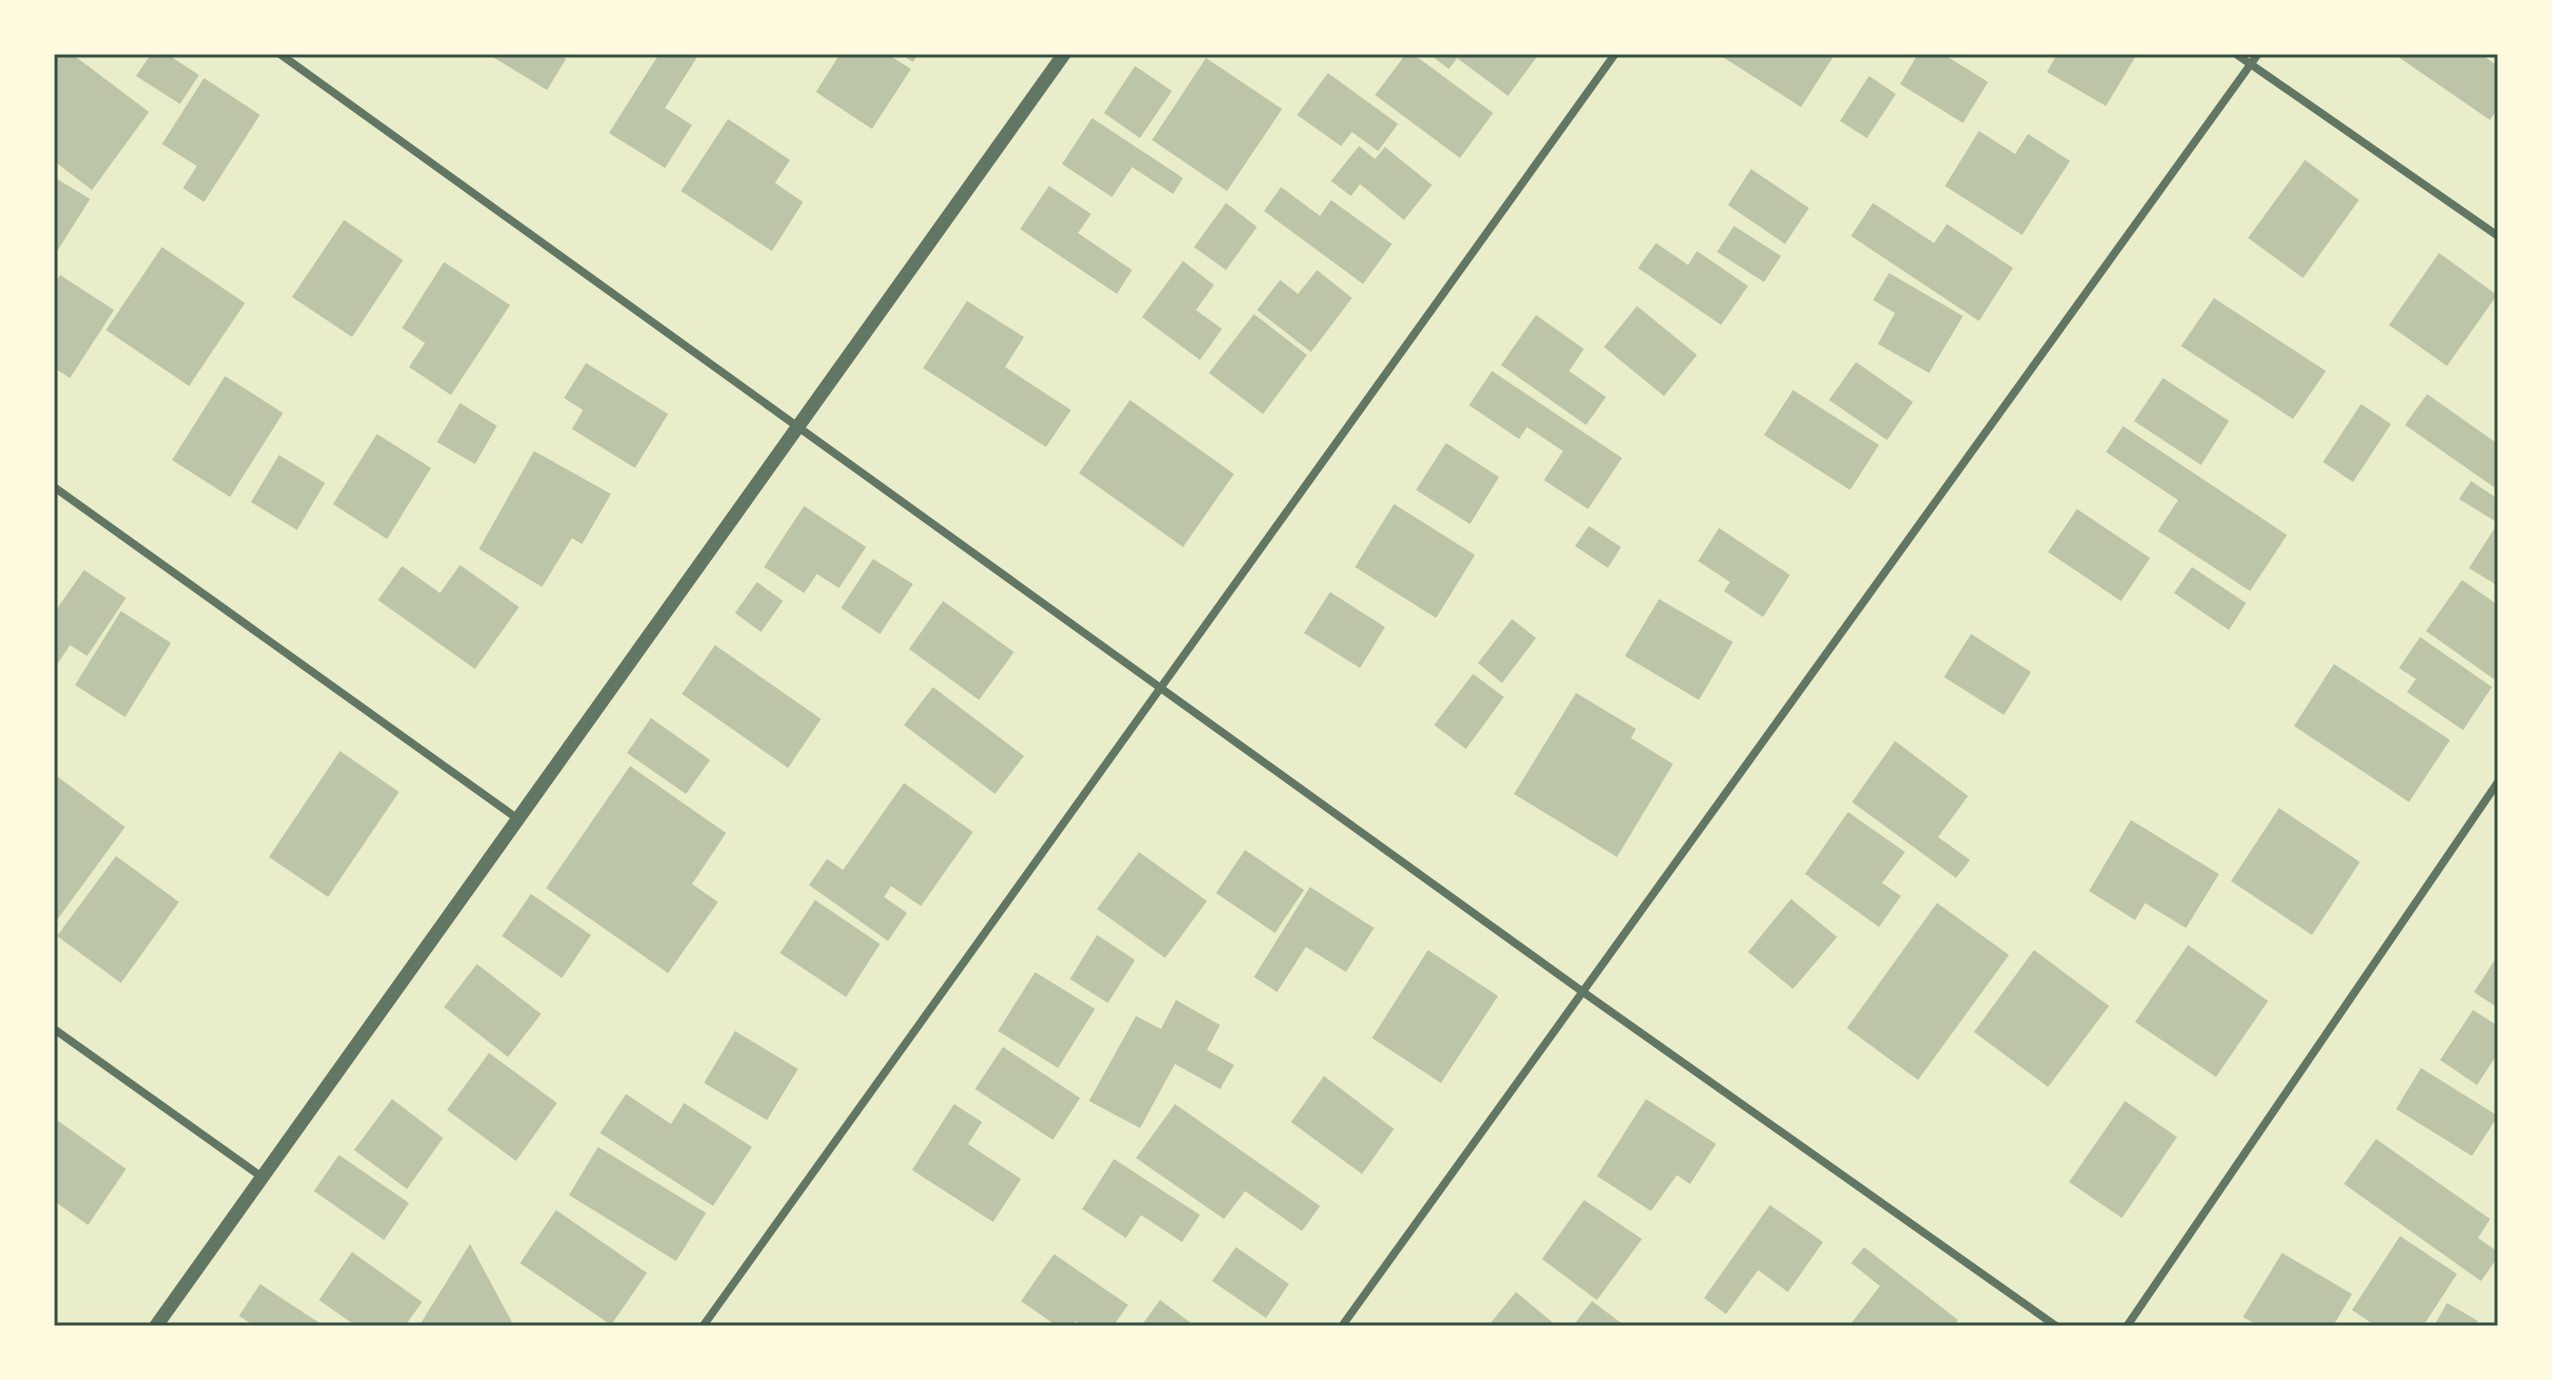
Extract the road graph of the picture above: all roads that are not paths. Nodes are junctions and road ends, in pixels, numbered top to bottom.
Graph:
1 (280, 54) edge
2 (1064, 54) edge
3 (1615, 54) edge
4 (2236, 54) edge
5 (2258, 54) edge
6 (2251, 65) junction
7 (2498, 236) edge
8 (798, 426) junction
9 (54, 487) edge
10 (1161, 688) junction
11 (2498, 782) edge
12 (518, 819) junction
13 (1583, 992) junction
14 (54, 1029) edge
15 (262, 1177) junction
16 (156, 1326) edge
17 (703, 1326) edge
18 (1342, 1326) edge
19 (2056, 1326) edge
20 (2127, 1326) edge

1 - 8 street
2 - 8 street
3 - 10 street
4 - 6 street
5 - 6 street
6 - 7 street
6 - 13 street
8 - 10 street
8 - 12 street
9 - 12 street
10 - 13 street
10 - 17 street
11 - 20 street
12 - 15 street
13 - 18 street
13 - 19 street
14 - 15 street
15 - 16 street

